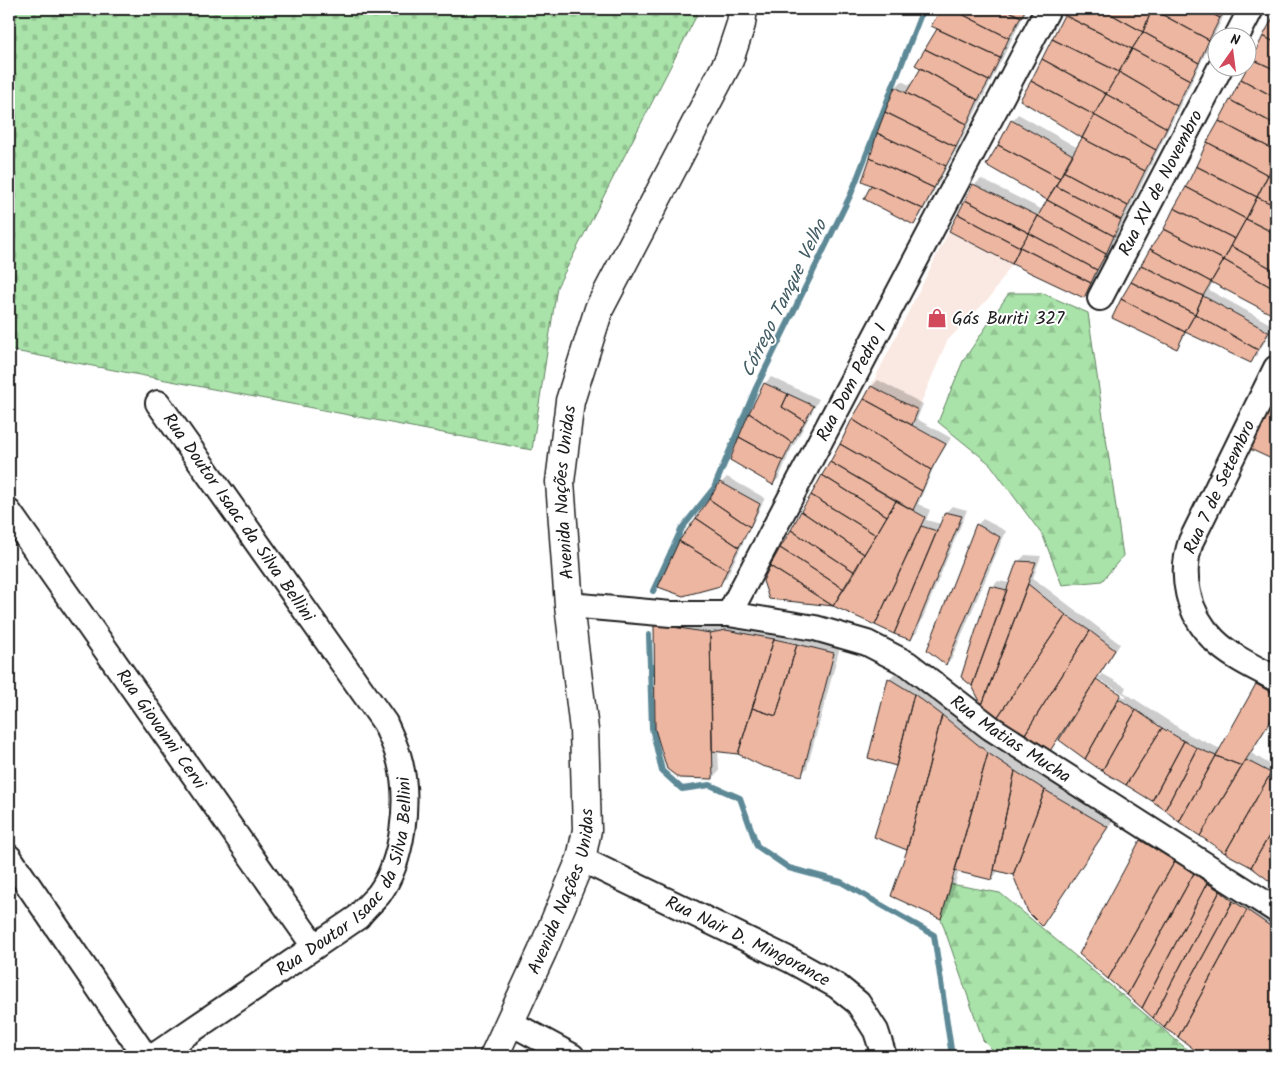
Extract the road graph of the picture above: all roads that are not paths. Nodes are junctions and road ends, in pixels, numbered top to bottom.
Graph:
1 (743, 9) edge
2 (1048, 9) edge
3 (1251, 9) edge
4 (1241, 28) edge
5 (1215, 78) edge
6 (1100, 298) dead end
7 (1276, 368) edge
8 (158, 403) dead end
9 (9, 512) edge
10 (569, 605) junction
11 (729, 614) junction
12 (1276, 680) edge
13 (9, 857) edge
14 (581, 859) junction
15 (1276, 910) edge
16 (314, 946) junction
17 (509, 1022) junction
18 (145, 1056) edge
19 (154, 1056) edge
20 (494, 1056) edge
21 (572, 1056) edge
22 (884, 1056) edge

1 - 10 street, Avenida Nações Unidas
2 - 11 street, Rua Dom Pedro I
3 - 4 street
5 - 6 street, Rua XV de Novembro
7 - 12 street, Rua 7 de Setembro
8 - 16 street, Rua Doutor Isaac da Silva Bellini
9 - 16 street, Rua Giovanni Cervi
10 - 11 street
10 - 14 street, Avenida Nações Unidas
11 - 15 street, Rua Matias Mucha
13 - 18 street
14 - 17 street, Avenida Nações Unidas
14 - 22 street, Rua Nair D. Mingorance
16 - 19 street, Rua Doutor Isaac da Silva Bellini
17 - 20 street, Avenida Nações Unidas
17 - 21 street

